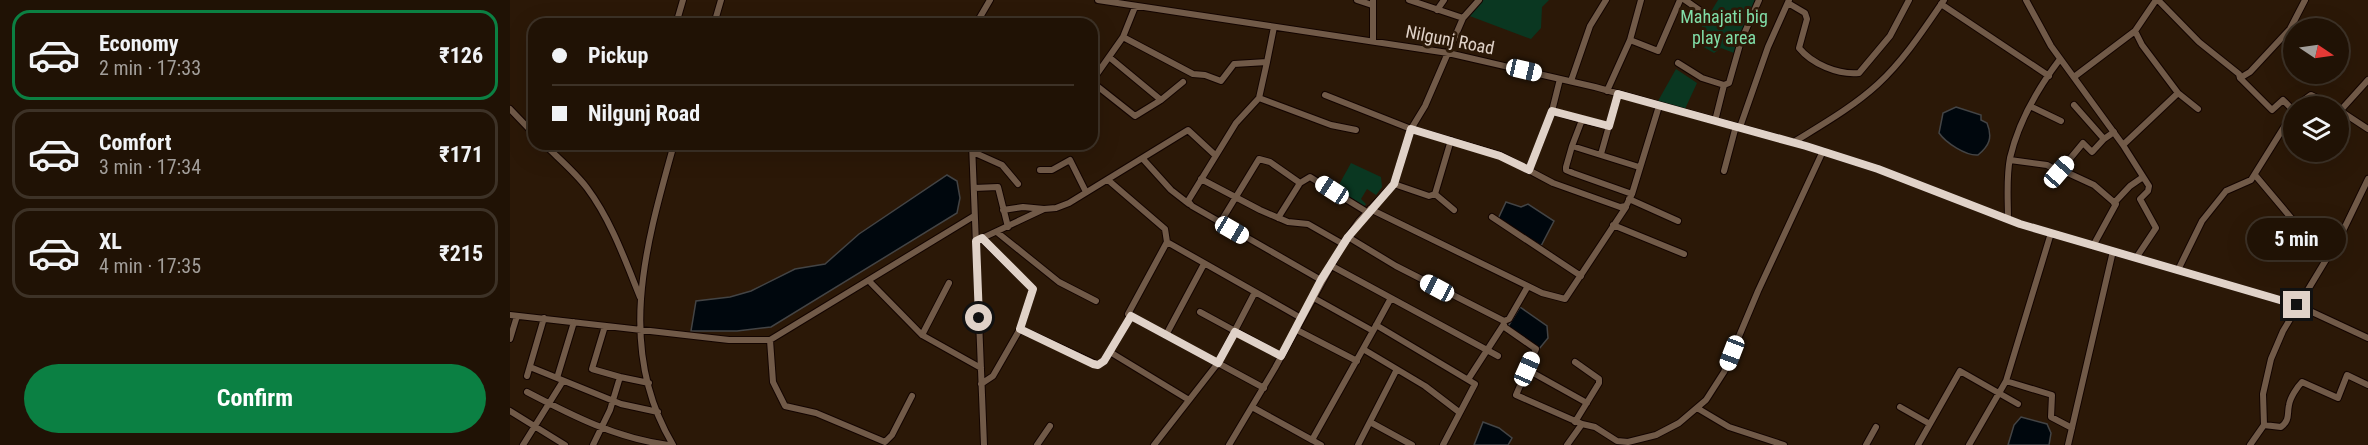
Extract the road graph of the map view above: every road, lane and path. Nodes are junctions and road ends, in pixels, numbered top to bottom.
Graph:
1 (683, 0) edge
2 (721, 0) edge
3 (990, 0) edge
4 (1098, 0) edge
5 (1357, 0) edge
6 (1409, 0) edge
7 (1444, 0) edge
8 (1479, 0) edge
9 (1606, 0) edge
10 (1641, 0) edge
11 (1682, 0) edge
12 (1759, 0) edge
13 (1909, 0) edge
14 (2026, 0) edge
15 (2157, 0) edge
16 (2305, 0) edge
17 (1788, 1) edge
18 (1372, 2) edge
19 (1943, 2) edge
20 (1135, 7) junction
21 (1437, 10) junction
22 (1705, 14) dead end
23 (678, 18) edge
24 (716, 18) edge
25 (980, 18) edge
26 (1463, 18) junction
27 (1274, 27) junction
28 (2135, 31) junction
29 (1123, 37) junction
30 (1630, 40) junction
31 (1373, 41) junction
32 (1448, 53) junction
33 (1109, 57) junction
34 (2060, 59) junction
35 (1267, 62) junction
36 (1678, 63) dead end
37 (1098, 73) edge
38 (2049, 76) junction
39 (2074, 77) junction
40 (2240, 78) junction
41 (1560, 79) junction
42 (2368, 80) edge
43 (1571, 81) junction
44 (1183, 82) dead end
45 (1098, 86) edge
46 (1724, 86) junction
47 (1607, 91) junction
48 (2178, 93) junction
49 (1618, 94) junction
50 (1326, 95) dead end
51 (1259, 98) junction
52 (1161, 100) junction
53 (2283, 100) edge
54 (2349, 100) edge
55 (2074, 105) dead end
56 (1659, 106) junction
57 (2030, 106) junction
58 (510, 109) edge
59 (2198, 110) dead end
60 (1552, 111) junction
61 (2349, 117) edge
62 (1582, 120) junction
63 (1715, 121) junction
64 (2061, 121) dead end
65 (1609, 126) junction
66 (1738, 127) junction
67 (528, 128) edge
68 (1411, 129) junction
69 (2283, 129) edge
70 (2368, 129) edge
71 (1356, 130) dead end
72 (2114, 132) junction
73 (2104, 139) junction
74 (1450, 140) junction
75 (1794, 142) junction
76 (2122, 145) junction
77 (1572, 146) junction
78 (550, 150) edge
79 (672, 150) edge
80 (1823, 151) junction
81 (973, 152) joint
82 (1601, 154) junction
83 (1215, 155) junction
84 (1143, 159) junction
85 (2010, 159) junction
86 (1639, 167) junction
87 (1040, 170) dead end
88 (1529, 170) junction
89 (1724, 171) dead end
90 (2059, 172) junction
91 (2254, 175) junction
92 (2143, 177) junction
93 (1201, 179) junction
94 (2368, 179) edge
95 (1108, 180) junction
96 (1300, 183) junction
97 (1018, 184) dead end
98 (1394, 184) junction
99 (974, 188) junction
100 (1086, 192) junction
101 (1435, 194) junction
102 (1631, 197) junction
103 (1235, 198) junction
104 (2114, 203) junction
105 (1189, 204) junction
106 (1626, 206) junction
107 (1044, 209) junction
108 (1003, 210) junction
109 (1369, 210) junction
110 (1454, 210) dead end
111 (974, 216) junction
112 (1492, 217) dead end
113 (1278, 218) junction
114 (2008, 219) junction
115 (1678, 221) dead end
116 (1220, 223) junction
117 (1613, 225) junction
118 (1008, 227) junction
119 (998, 233) junction
120 (2051, 233) junction
121 (1348, 237) junction
122 (979, 240) junction
123 (1167, 242) junction
124 (1343, 244) junction
125 (2093, 246) junction
126 (2113, 251) junction
127 (1684, 254) dead end
128 (2329, 254) junction
129 (2136, 258) junction
130 (1204, 264) junction
131 (1330, 265) junction
132 (2178, 270) junction
133 (1581, 276) junction
134 (1321, 280) junction
135 (871, 283) dead end
136 (950, 283) dead end
137 (1528, 286) junction
138 (1255, 292) junction
139 (1312, 297) junction
140 (1391, 298) junction
141 (641, 300) junction
142 (1096, 300) dead end
143 (2297, 305) junction
144 (1200, 312) dead end
145 (513, 316) edge
146 (1131, 316) junction
147 (544, 318) junction
148 (1301, 318) junction
149 (574, 322) junction
150 (1504, 324) junction
151 (605, 326) junction
152 (1375, 328) junction
153 (1020, 329) junction
154 (1295, 329) junction
155 (640, 330) junction
156 (1235, 332) junction
157 (922, 335) junction
158 (1166, 335) junction
159 (2368, 338) edge
160 (510, 339) edge
161 (770, 340) junction
162 (1363, 349) junction
163 (1487, 349) junction
164 (1110, 352) junction
165 (1281, 356) junction
166 (1498, 356) dead end
167 (1356, 361) junction
168 (1575, 362) dead end
169 (1218, 363) junction
170 (530, 367) junction
171 (981, 368) junction
172 (1527, 369) junction
173 (1396, 370) junction
174 (527, 376) dead end
175 (620, 377) junction
176 (1469, 378) junction
177 (560, 380) junction
178 (2006, 381) junction
179 (649, 383) junction
180 (981, 384) junction
181 (2368, 385) edge
182 (1264, 388) junction
183 (527, 392) dead end
184 (1999, 393) junction
185 (912, 396) dead end
186 (1189, 399) junction
187 (613, 401) junction
188 (549, 403) junction
189 (1587, 403) junction
190 (2018, 404) dead end
191 (1252, 407) junction
192 (1900, 407) dead end
193 (1697, 408) junction
194 (510, 411) edge
195 (658, 412) junction
196 (1459, 412) junction
197 (1370, 422) junction
198 (1579, 423) junction
199 (1930, 424) junction
200 (2264, 425) junction
201 (1050, 426) dead end
202 (1876, 427) dead end
203 (534, 428) junction
204 (2072, 428) junction
205 (601, 429) junction
206 (1312, 440) junction
207 (1616, 443) edge
208 (523, 445) edge
209 (565, 445) edge
210 (593, 445) edge
211 (668, 445) edge
212 (673, 445) edge
213 (984, 445) edge
214 (1037, 445) edge
215 (1154, 445) edge
216 (1229, 445) edge
217 (1321, 445) edge
218 (1358, 445) edge
219 (1412, 445) edge
220 (1443, 445) edge
221 (1567, 445) edge
222 (1784, 445) edge
223 (1866, 445) edge
224 (1918, 445) edge
225 (1969, 445) edge
226 (2068, 445) edge
227 (2250, 445) edge

1 - 23 street
2 - 24 street
3 - 25 street
4 - 20 street, Nilgunj Road
5 - 18 street
6 - 21 street
7 - 21 street
8 - 26 street
9 - 43 street
10 - 30 street
11 - 22 street
11 - 30 street
12 - 46 street
13 - 17 street
14 - 34 street
15 - 28 street
15 - 40 street
16 - 40 street
17 - 66 street
18 - 31 street
19 - 38 street
19 - 75 street
20 - 27 street, Nilgunj Road
20 - 29 street
21 - 26 street
26 - 32 street
27 - 31 street, Nilgunj Road
27 - 35 street
28 - 39 street
28 - 48 street
29 - 33 street
29 - 35 street
30 - 47 street
31 - 32 street, Nilgunj Road
32 - 41 street, Nilgunj Road
32 - 68 street
33 - 37 street
33 - 52 street
34 - 38 street
34 - 39 street
35 - 51 street
36 - 46 street
38 - 57 street
39 - 72 street
40 - 53 street
41 - 43 street, Nilgunj Road
41 - 60 street
42 - 54 street
43 - 47 street, Nilgunj Road
44 - 52 street
45 - 52 street
46 - 63 street
47 - 49 street, Nilgunj Road
48 - 59 street
48 - 76 street
49 - 56 street, Nilgunj Road
49 - 65 street
50 - 68 street
51 - 71 street
51 - 83 street
55 - 73 street
56 - 63 street, Nilgunj Road
56 - 86 street
57 - 64 street
57 - 85 street
58 - 67 street
60 - 62 street
60 - 88 street
61 - 70 street
62 - 65 street
62 - 77 street
63 - 66 street, Nilgunj Road
65 - 82 street
66 - 75 street, Nilgunj Road
66 - 89 street
68 - 74 street
68 - 98 street
69 - 91 street
72 - 73 street
72 - 76 street
73 - 90 street
74 - 88 street
74 - 101 street
75 - 80 street, Nilgunj Road
76 - 92 street
77 - 82 street
77 - 102 street
78 - 141 street
79 - 141 street
80 - 114 street, Nilgunj Road
80 - 193 street
81 - 97 street
81 - 99 street
82 - 86 street
83 - 84 street
83 - 93 street
84 - 95 street
84 - 105 street
85 - 90 street
85 - 114 street
86 - 102 street
87 - 100 street
88 - 106 street
90 - 104 street
91 - 128 street
91 - 132 street
92 - 104 street
92 - 129 street
93 - 103 street
93 - 105 street
94 - 128 street
95 - 100 street
95 - 123 street
96 - 103 street
96 - 109 street
96 - 113 street
98 - 101 street
98 - 109 street
99 - 108 street
99 - 111 street
100 - 107 street
101 - 110 street
102 - 106 street
102 - 115 street
103 - 113 street
103 - 116 street
104 - 125 street
105 - 116 street
106 - 117 street
107 - 108 street
107 - 118 street
108 - 118 street
109 - 121 street
109 - 137 street
111 - 122 street
111 - 161 street
112 - 133 street
113 - 124 street
114 - 120 street, Nilgunj Road
116 - 134 street
117 - 127 street
117 - 133 street
118 - 119 street
119 - 122 street
119 - 142 street
120 - 125 street, Nilgunj Road
120 - 178 street
121 - 124 street
121 - 150 street
122 - 153 street
122 - 171 street
123 - 130 street
123 - 146 street
124 - 131 street
125 - 126 street, Nilgunj Road
126 - 129 street, Nilgunj Road
126 - 204 street
128 - 143 street
129 - 132 street, Nilgunj Road
130 - 138 street
130 - 158 street
131 - 134 street
131 - 140 street
132 - 143 street, Nilgunj Road
133 - 137 street
134 - 139 street
135 - 157 street
136 - 157 street
137 - 150 street
138 - 148 street
138 - 156 street
139 - 148 street
139 - 152 street
140 - 152 street
140 - 163 street
141 - 155 street
143 - 159 street, Nilgunj Road
143 - 200 street
144 - 156 street
145 - 147 street
145 - 160 street
146 - 158 street
146 - 164 street
147 - 149 street
147 - 170 street
148 - 154 street
149 - 151 street
149 - 177 street
150 - 163 street
150 - 172 street
151 - 155 street
151 - 175 street
152 - 162 street
152 - 176 street
153 - 164 street
153 - 180 street
154 - 165 street
154 - 167 street
155 - 161 street
155 - 179 street
156 - 165 street
156 - 169 street
157 - 171 street
158 - 169 street
161 - 185 street
162 - 167 street
162 - 173 street
163 - 166 street
163 - 176 street
164 - 186 street
165 - 182 street
167 - 206 street
168 - 189 street
169 - 182 street
169 - 186 street
170 - 174 street
170 - 177 street
171 - 180 street
172 - 189 street
172 - 198 street
173 - 196 street
173 - 197 street
175 - 179 street
175 - 187 street
176 - 196 street
177 - 187 street
177 - 188 street
178 - 184 street
178 - 204 street
179 - 195 street
180 - 213 street
181 - 200 street
182 - 191 street
183 - 188 street
184 - 190 street
184 - 199 street
184 - 225 street
186 - 215 street
187 - 195 street
187 - 205 street
188 - 203 street
188 - 205 street
189 - 198 street
191 - 206 street
191 - 216 street
192 - 199 street
193 - 207 street
193 - 222 street
194 - 203 street
195 - 212 street
196 - 220 street
197 - 218 street
197 - 219 street
198 - 207 street
198 - 221 street
199 - 224 street
200 - 227 street
201 - 214 street
202 - 223 street
203 - 208 street
203 - 209 street
204 - 226 street
205 - 210 street
205 - 211 street
206 - 217 street

